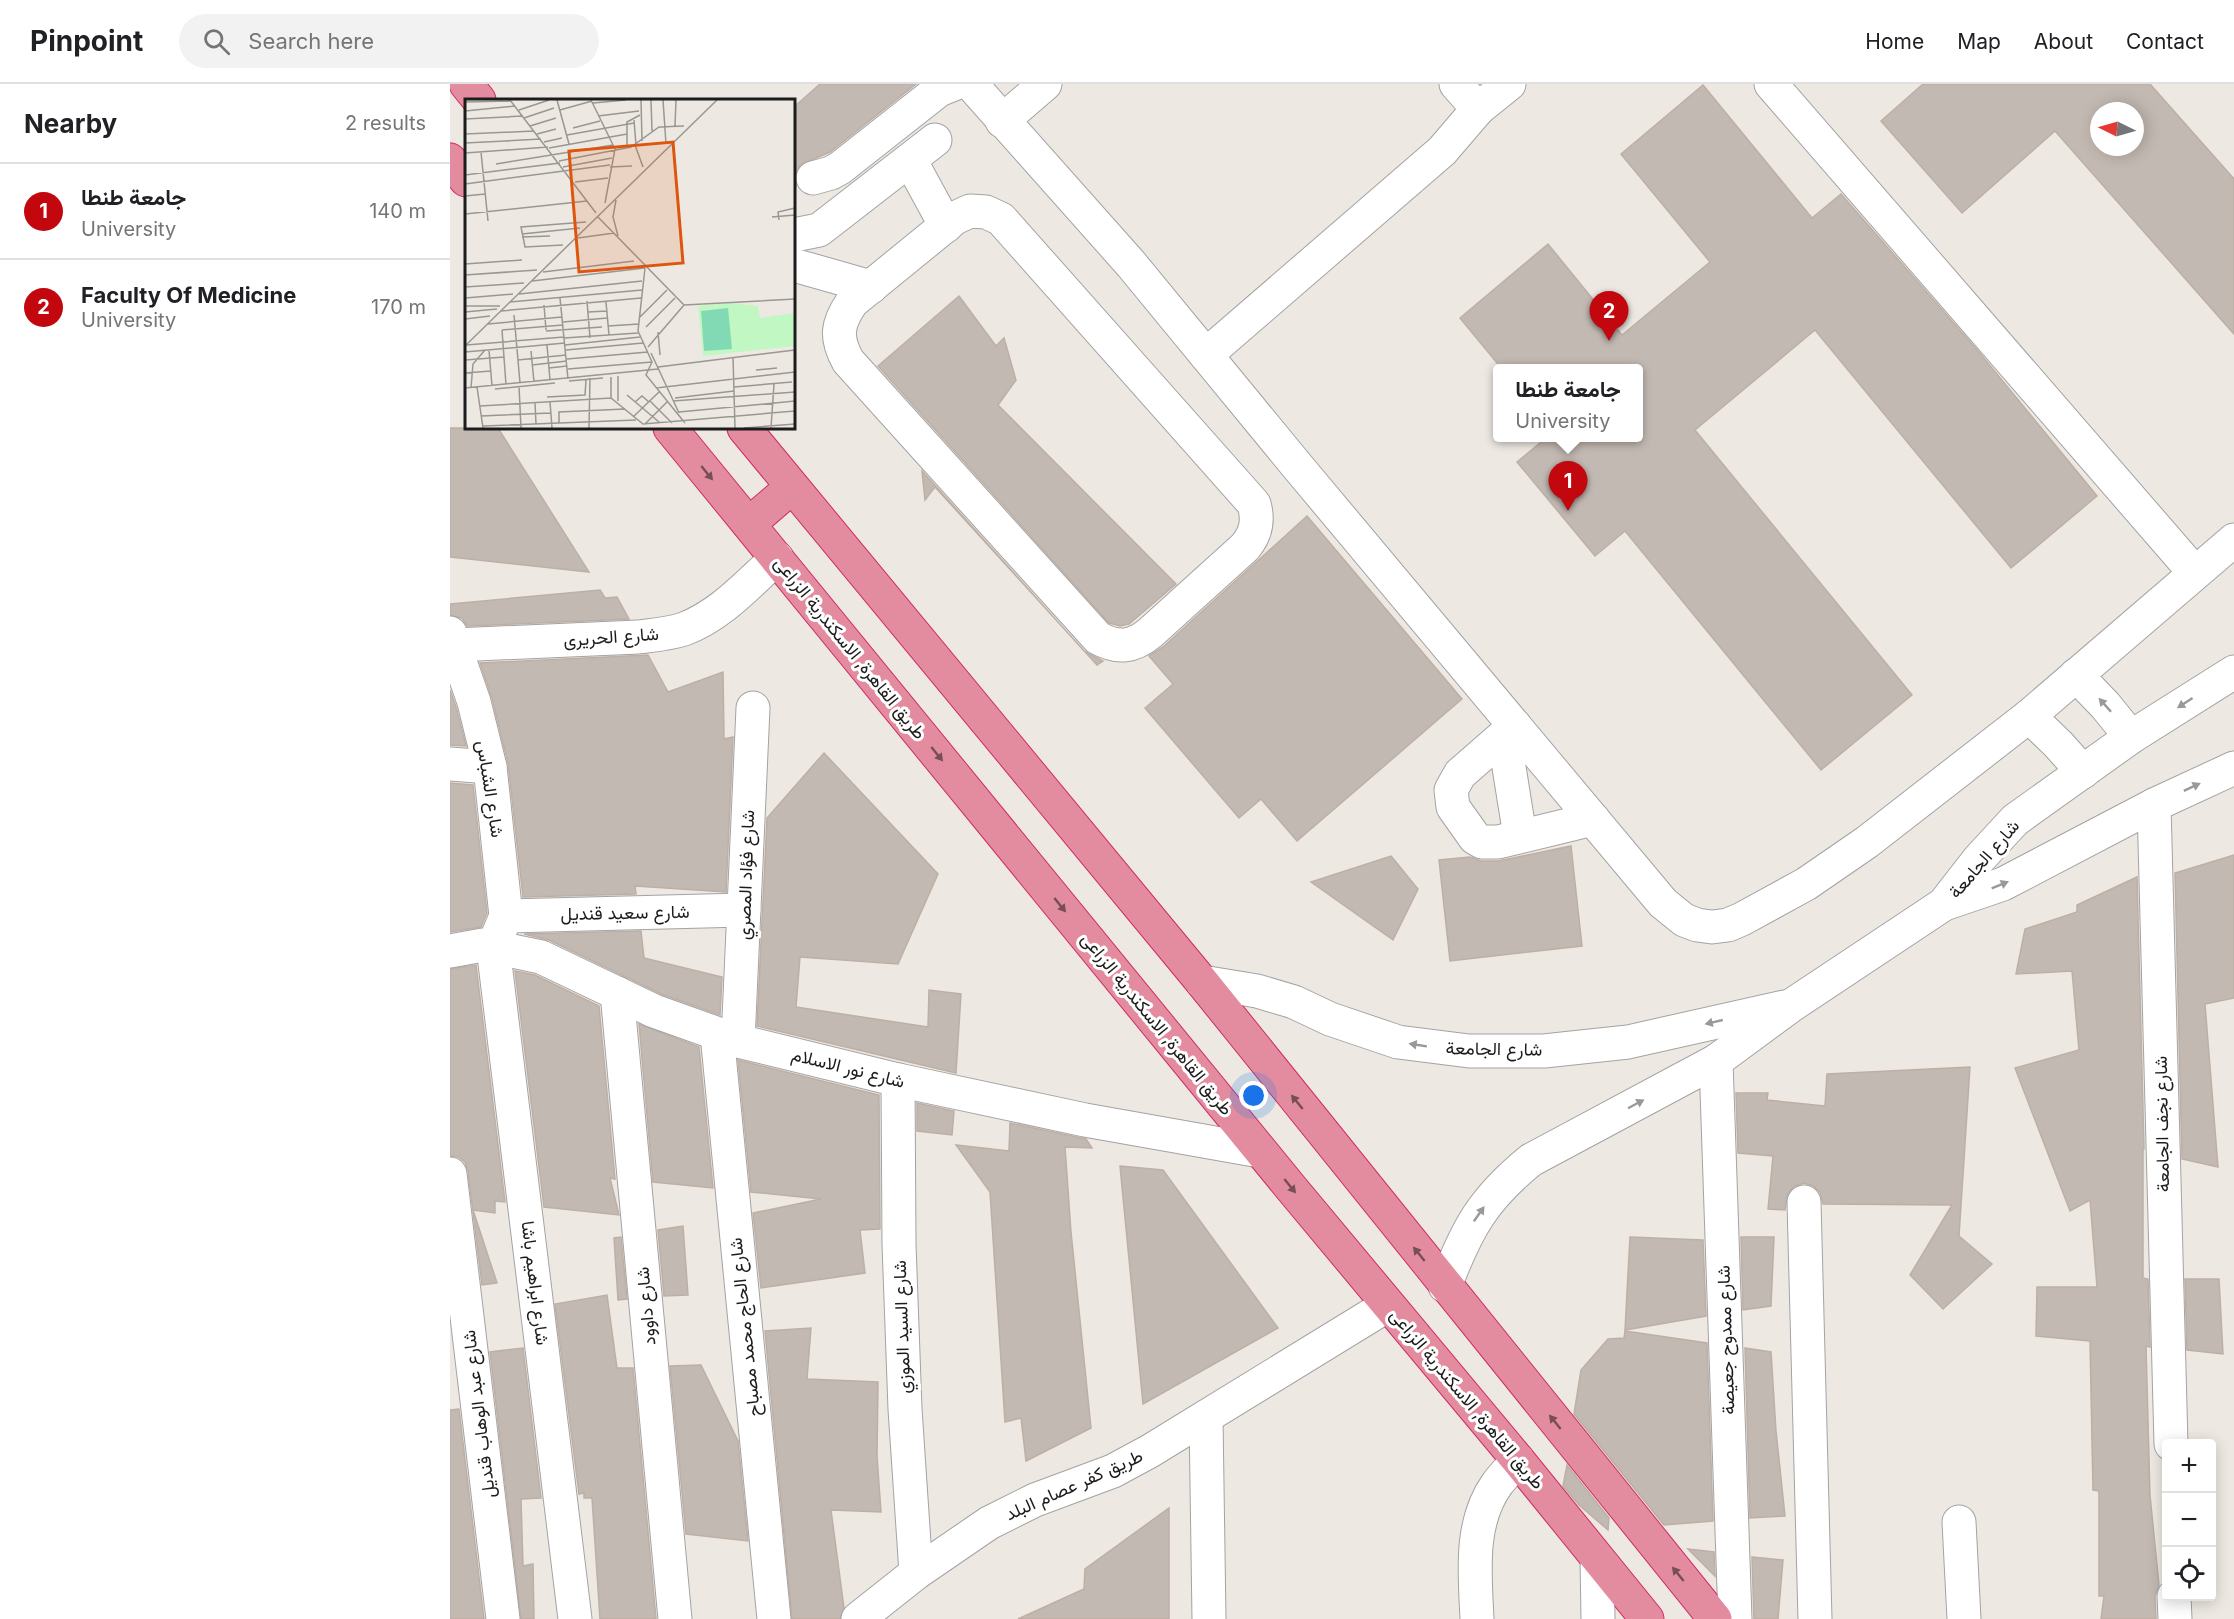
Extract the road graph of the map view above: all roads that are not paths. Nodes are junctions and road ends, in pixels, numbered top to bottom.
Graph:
1 (466, 84) edge
2 (1045, 84) edge
3 (1456, 84) edge
4 (1509, 84) edge
5 (1771, 84) edge
6 (971, 86) edge
7 (478, 99) edge
8 (1478, 110) junction
9 (1002, 121) junction
10 (450, 160) edge
11 (813, 178) dead end
12 (465, 181) edge
13 (465, 182) edge
14 (450, 189) edge
15 (946, 226) junction
16 (801, 250) edge
17 (871, 286) junction
18 (1206, 355) junction
19 (671, 429) edge
20 (745, 429) edge
21 (792, 487) junction
22 (749, 524) junction
23 (2234, 540) edge
24 (777, 558) junction
25 (2195, 573) junction
26 (453, 639) edge
27 (2234, 672) edge
28 (2076, 675) junction
29 (753, 708) dead end
30 (2029, 716) junction
31 (1510, 731) junction
32 (2131, 737) junction
33 (450, 764) edge
34 (490, 767) junction
35 (2234, 768) edge
36 (2083, 772) junction
37 (2154, 805) junction
38 (1593, 819) junction
39 (1520, 836) junction
40 (1944, 904) junction
41 (744, 910) junction
42 (506, 916) junction
43 (493, 947) junction
44 (450, 951) edge
45 (1202, 982) junction
46 (617, 993) junction
47 (1792, 1005) junction
48 (728, 1038) junction
49 (1716, 1061) junction
50 (898, 1080) junction
51 (1260, 1151) junction
52 (450, 1174) edge
53 (1804, 1202) dead end
54 (1445, 1286) junction
55 (1388, 1305) junction
56 (1206, 1417) junction
57 (2170, 1439) edge
58 (1518, 1460) junction
59 (1959, 1522) dead end
60 (1597, 1558) junction
61 (916, 1573) junction
62 (2175, 1601) edge
63 (503, 1619) edge
64 (575, 1619) edge
65 (675, 1619) edge
66 (774, 1619) edge
67 (858, 1619) edge
68 (1209, 1619) edge
69 (1477, 1619) edge
70 (1598, 1619) edge
71 (1647, 1619) edge
72 (1715, 1619) edge
73 (1735, 1619) edge
74 (1815, 1619) edge
75 (1964, 1619) edge
76 (2175, 1619) edge

1 - 7 highway
2 - 9 street
3 - 8 street
4 - 8 street
5 - 25 street
6 - 9 street
6 - 11 street
8 - 18 street
9 - 18 street
10 - 12 highway
13 - 14 street
15 - 16 street
15 - 17 street
15 - 17 street
16 - 17 street
18 - 31 street
19 -> 22 highway, طريق القاهرة, الاسكندرية الزراعى
20 - 21 highway
21 - 22 highway
21 - 45 highway
22 - 24 highway, طريق القاهرة, الاسكندرية الزراعى
23 - 25 street
24 - 26 street, شارع الحريرى
24 -> 51 highway, طريق القاهرة, الاسكندرية الزراعى
25 - 28 street
26 - 34 street, شارع الشباس
27 -> 32 street, شارع الجامعة
28 - 30 street
32 -> 28 street
29 - 41 street, شارع فؤاد المصري
30 - 36 street
30 - 38 street
31 - 38 street
31 - 39 street
31 - 39 street
32 - 36 street, شارع الجامعة
33 - 34 street
34 - 42 street, شارع الشباس
37 -> 35 street
36 - 40 street, شارع الجامعة
40 -> 37 street
37 - 57 street, شارع نجف الجامعة
38 - 39 street
40 - 47 street, شارع الجامعة
41 - 42 street, شارع سعيد قنديل
41 - 48 street, شارع فؤاد المصري
42 - 43 street, شارع الشباس
43 - 44 street, شارع نور الاسلام
43 - 46 street, شارع نور الاسلام
43 - 64 street, شارع ابراهيم باشا
47 -> 45 street, شارع الجامعة
54 -> 45 highway
46 - 48 street, شارع نور الاسلام
46 - 65 street, شارع داوود
47 - 49 street, شارع الجامعة
48 - 50 street, شارع نور الاسلام
48 - 66 street, شارع الحاج محمد مصباح
54 -> 49 street, شارع الجامعة
49 - 73 street, شارع ممدوح جعيصة
50 - 51 street, شارع نور الاسلام
50 - 61 street, شارع السيد الموزي
51 -> 55 highway, طريق القاهرة, الاسكندرية الزراعى
52 - 63 street, شارع عبد الوهاب قنديل
53 - 74 street
72 -> 54 highway
55 - 56 street, طريق كفر عصام البلد
55 - 58 highway, طريق القاهرة, الاسكندرية الزراعى
56 - 61 street, طريق كفر عصام البلد
56 - 68 street
58 - 60 highway, طريق القاهرة, الاسكندرية الزراعى
58 - 69 street
59 - 75 street
60 - 70 street
60 - 71 highway, طريق القاهرة, الاسكندرية الزراعى
61 - 67 street, طريق كفر عصام البلد
62 - 76 street

